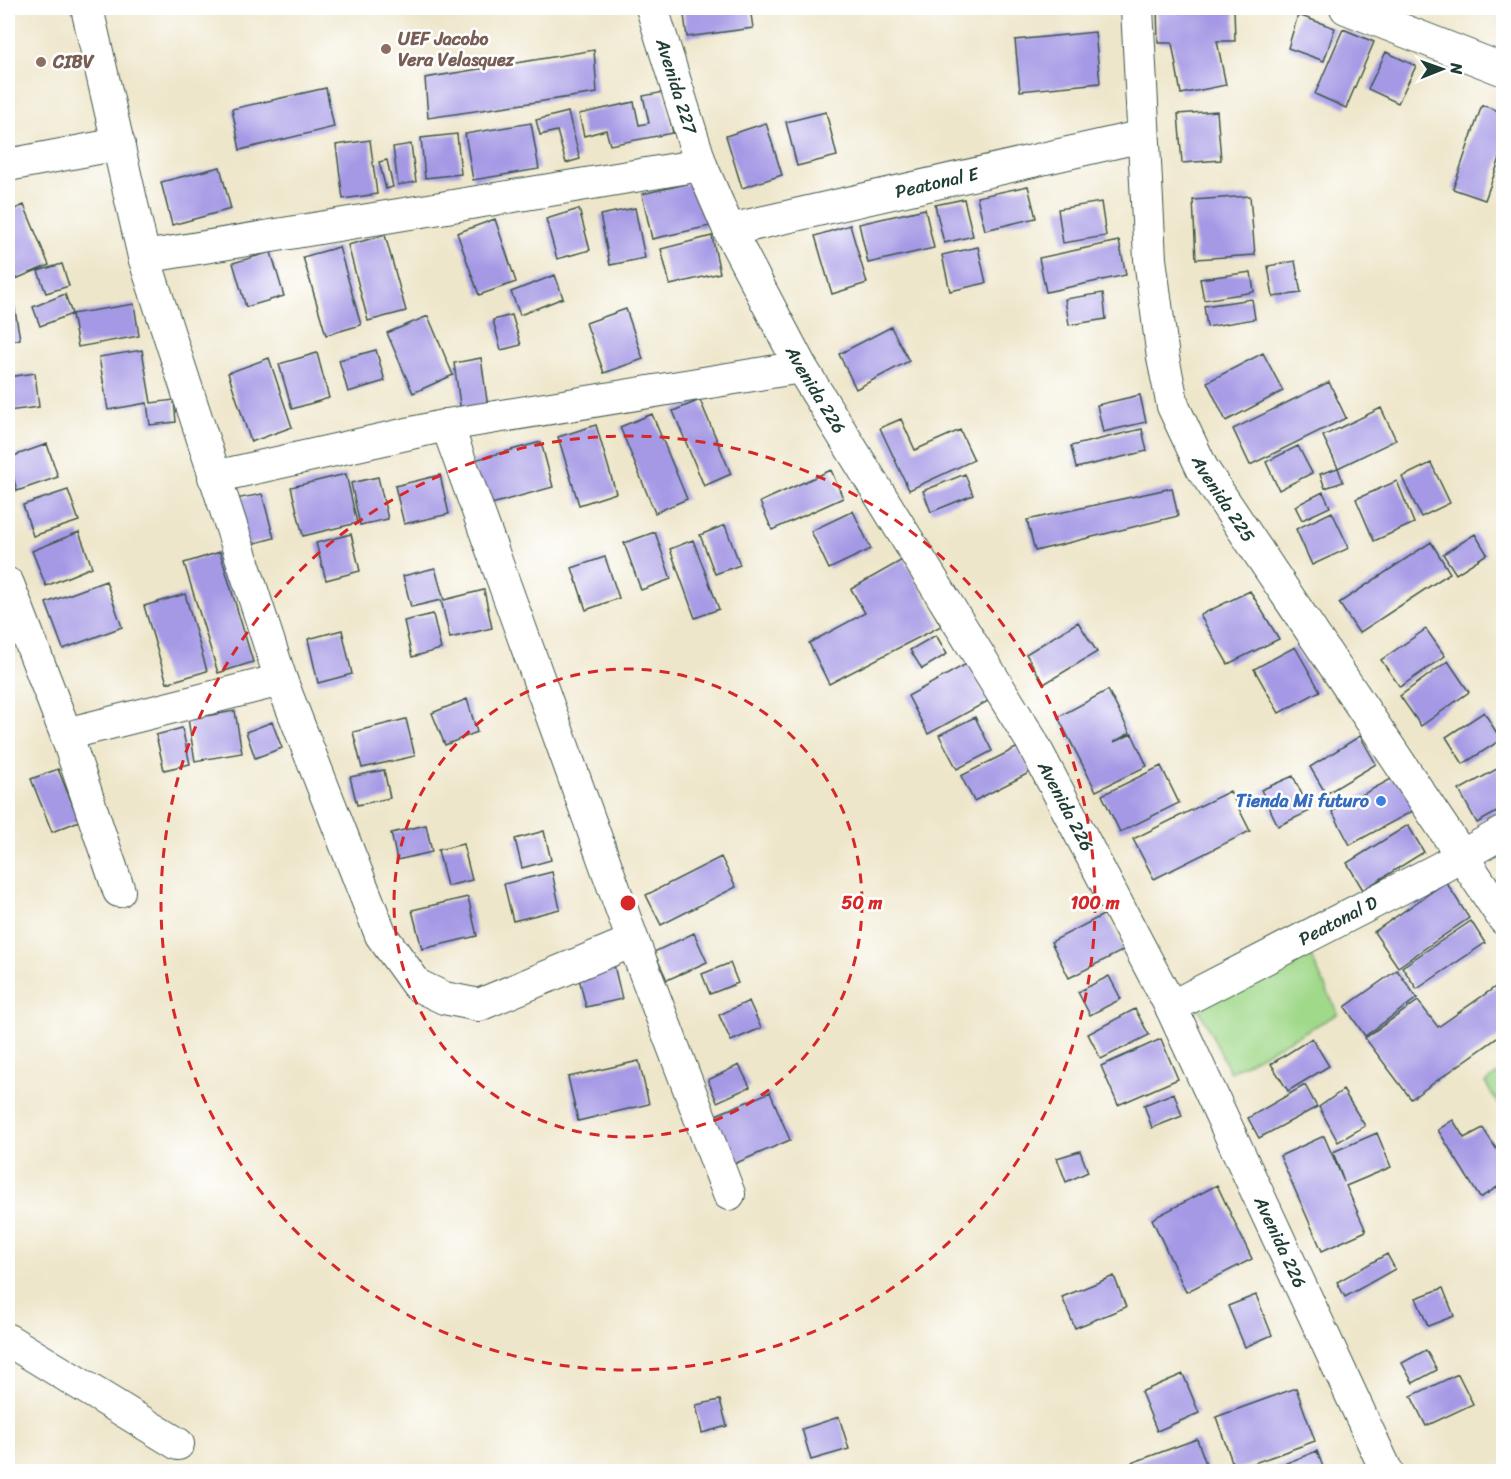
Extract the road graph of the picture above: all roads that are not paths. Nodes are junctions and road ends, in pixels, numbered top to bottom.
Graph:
1 (87, 8) edge
2 (652, 8) edge
3 (1137, 8) edge
4 (1346, 8) edge
5 (1503, 70) edge
6 (1143, 136) junction
7 (119, 144) junction
8 (8, 165) edge
9 (701, 165) junction
10 (729, 230) junction
11 (144, 257) junction
12 (801, 367) junction
13 (447, 425) junction
14 (214, 477) junction
15 (8, 585) edge
16 (281, 680) junction
17 (66, 734) junction
18 (1503, 832) edge
19 (1460, 856) junction
20 (119, 891) dead end
21 (1503, 918) edge
22 (633, 941) junction
23 (1171, 1007) junction
24 (729, 1194) dead end
25 (8, 1340) edge
26 (178, 1444) dead end
27 (1387, 1472) edge

1 - 7 street
2 - 9 street, Avenida 227
3 - 6 street, Avenida 225
4 - 5 street
6 - 10 street, Peatonal E
6 - 19 street, Avenida 225
7 - 8 street
7 - 11 street
9 - 10 street, Avenida 226
9 - 11 street
10 - 12 street, Avenida 226
11 - 14 street
12 - 13 street
12 - 23 street, Avenida 226
13 - 14 street
13 - 22 street
14 - 16 street
15 - 17 street
16 - 17 street
16 - 22 street
17 - 20 street
18 - 19 street, Peatonal D
19 - 21 street, Avenida 225
19 - 23 street, Peatonal D
22 - 24 street
23 - 27 street, Avenida 226
25 - 26 street

